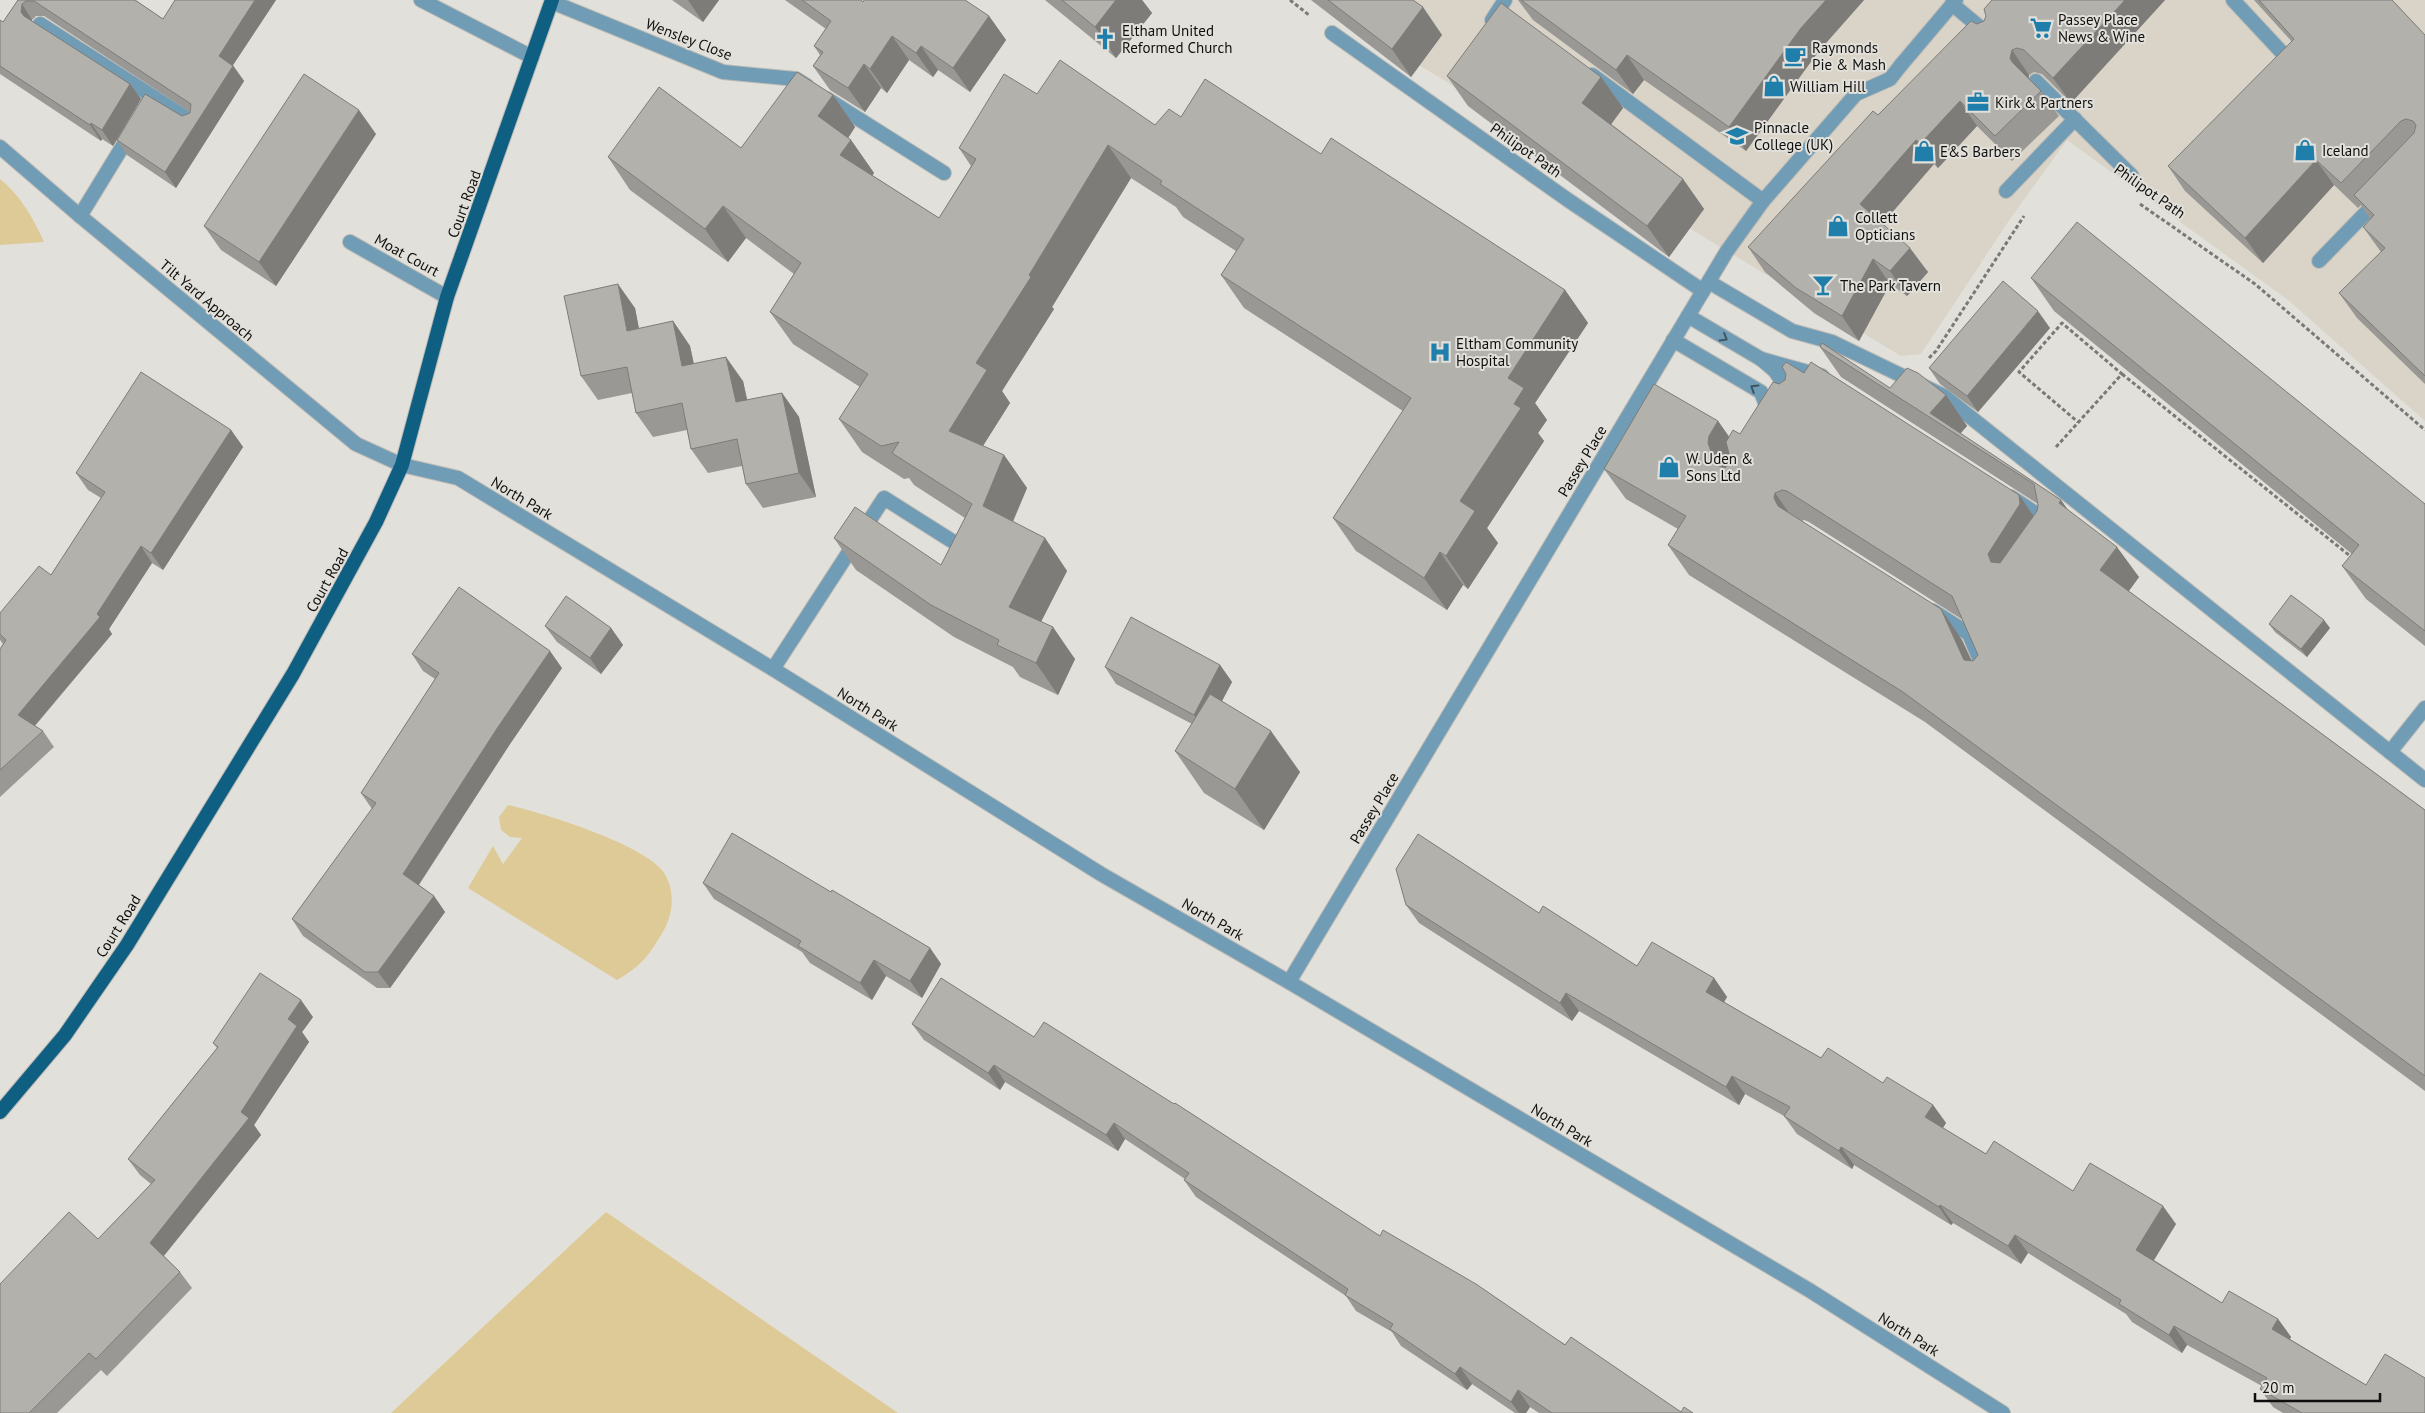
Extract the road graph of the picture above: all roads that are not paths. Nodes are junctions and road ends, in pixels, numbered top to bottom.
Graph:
1 (421, 0) edge
2 (2233, 0) edge
3 (552, 1) edge
4 (1954, 2) edge
5 (1505, 7) edge
6 (40, 24) edge
7 (1484, 31) edge
8 (1332, 33) edge
9 (1994, 40) edge
10 (532, 57) junction
11 (1580, 66) edge
12 (2273, 71) edge
13 (2036, 81) edge
14 (2075, 119) junction
15 (137, 122) edge
16 (194, 123) edge
17 (0, 147) edge
18 (944, 173) dead end
19 (2132, 176) dead end
20 (2392, 186) edge
21 (2006, 191) dead end
22 (1762, 201) junction
23 (80, 216) junction
24 (350, 242) dead end
25 (2319, 261) dead end
26 (1706, 286) junction
27 (447, 297) junction
28 (1688, 316) junction
29 (1673, 340) junction
30 (1761, 360) junction
31 (1835, 385) edge
32 (1799, 406) edge
33 (1767, 425) edge
34 (402, 465) junction
35 (1999, 489) edge
36 (2051, 537) edge
37 (952, 541) edge
38 (1919, 602) edge
39 (773, 669) junction
40 (1990, 684) edge
41 (2425, 708) edge
42 (2390, 752) junction
43 (2425, 780) edge
44 (1289, 982) junction
45 (0, 1112) edge
46 (2003, 1413) edge

1 - 10 street
2 - 12 street
3 - 10 main road, Court Road
3 - 18 street, Wensley Close
4 - 9 street
4 - 22 street, Passey Place
5 - 7 street
6 - 16 street
8 - 26 street, Philipot Path
10 - 27 main road, Court Road
11 - 22 street
13 - 14 street
14 - 19 street
14 - 21 street
15 - 23 street
17 - 23 street, Tilt Yard Approach
20 - 25 street
22 - 26 street, Passey Place
23 - 34 street, Tilt Yard Approach
24 - 27 street, Moat Court
26 - 28 street, Passey Place
26 - 42 street, Philipot Path
27 - 34 main road, Court Road
28 - 29 street, Passey Place
28 -> 30 street
33 -> 29 street
29 - 44 street, Passey Place
30 - 31 street
30 - 32 street
34 - 39 street, North Park
34 - 45 main road, Court Road
35 - 36 street
37 - 39 street
38 - 40 street
39 - 44 street, North Park
41 - 42 street
42 - 43 street, Philipot Path
44 - 46 street, North Park

